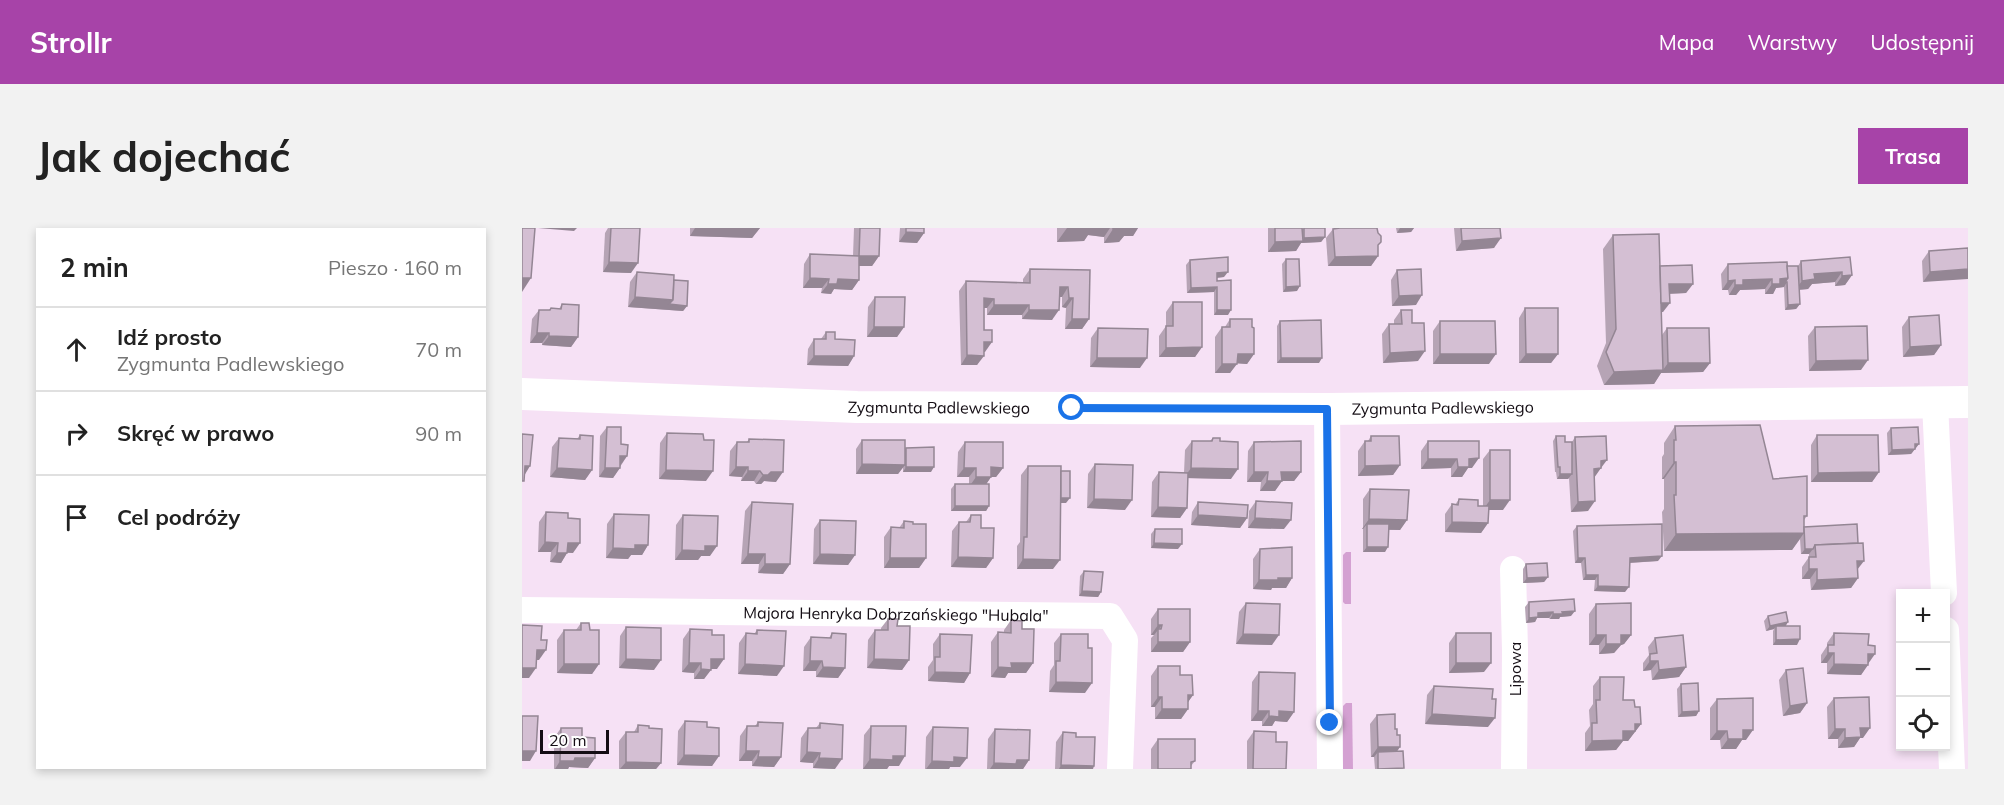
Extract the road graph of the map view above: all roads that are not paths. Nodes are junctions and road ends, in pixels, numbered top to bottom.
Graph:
1 (522, 394) edge
2 (1968, 402) edge
3 (1935, 403) junction
4 (1327, 409) junction
5 (1513, 569) dead end
6 (1944, 589) edge
7 (522, 610) edge
8 (1947, 643) edge
9 (1120, 769) edge
10 (1330, 769) edge
11 (1514, 769) edge
12 (1952, 769) edge

1 - 4 street, Zygmunta Padlewskiego
2 - 3 street, Zygmunta Padlewskiego
3 - 4 street, Zygmunta Padlewskiego
3 - 6 street
4 - 10 street
5 - 11 street, Lipowa
7 - 9 street, Majora Henryka Dobrzańskiego "Hubala"
8 - 12 street

